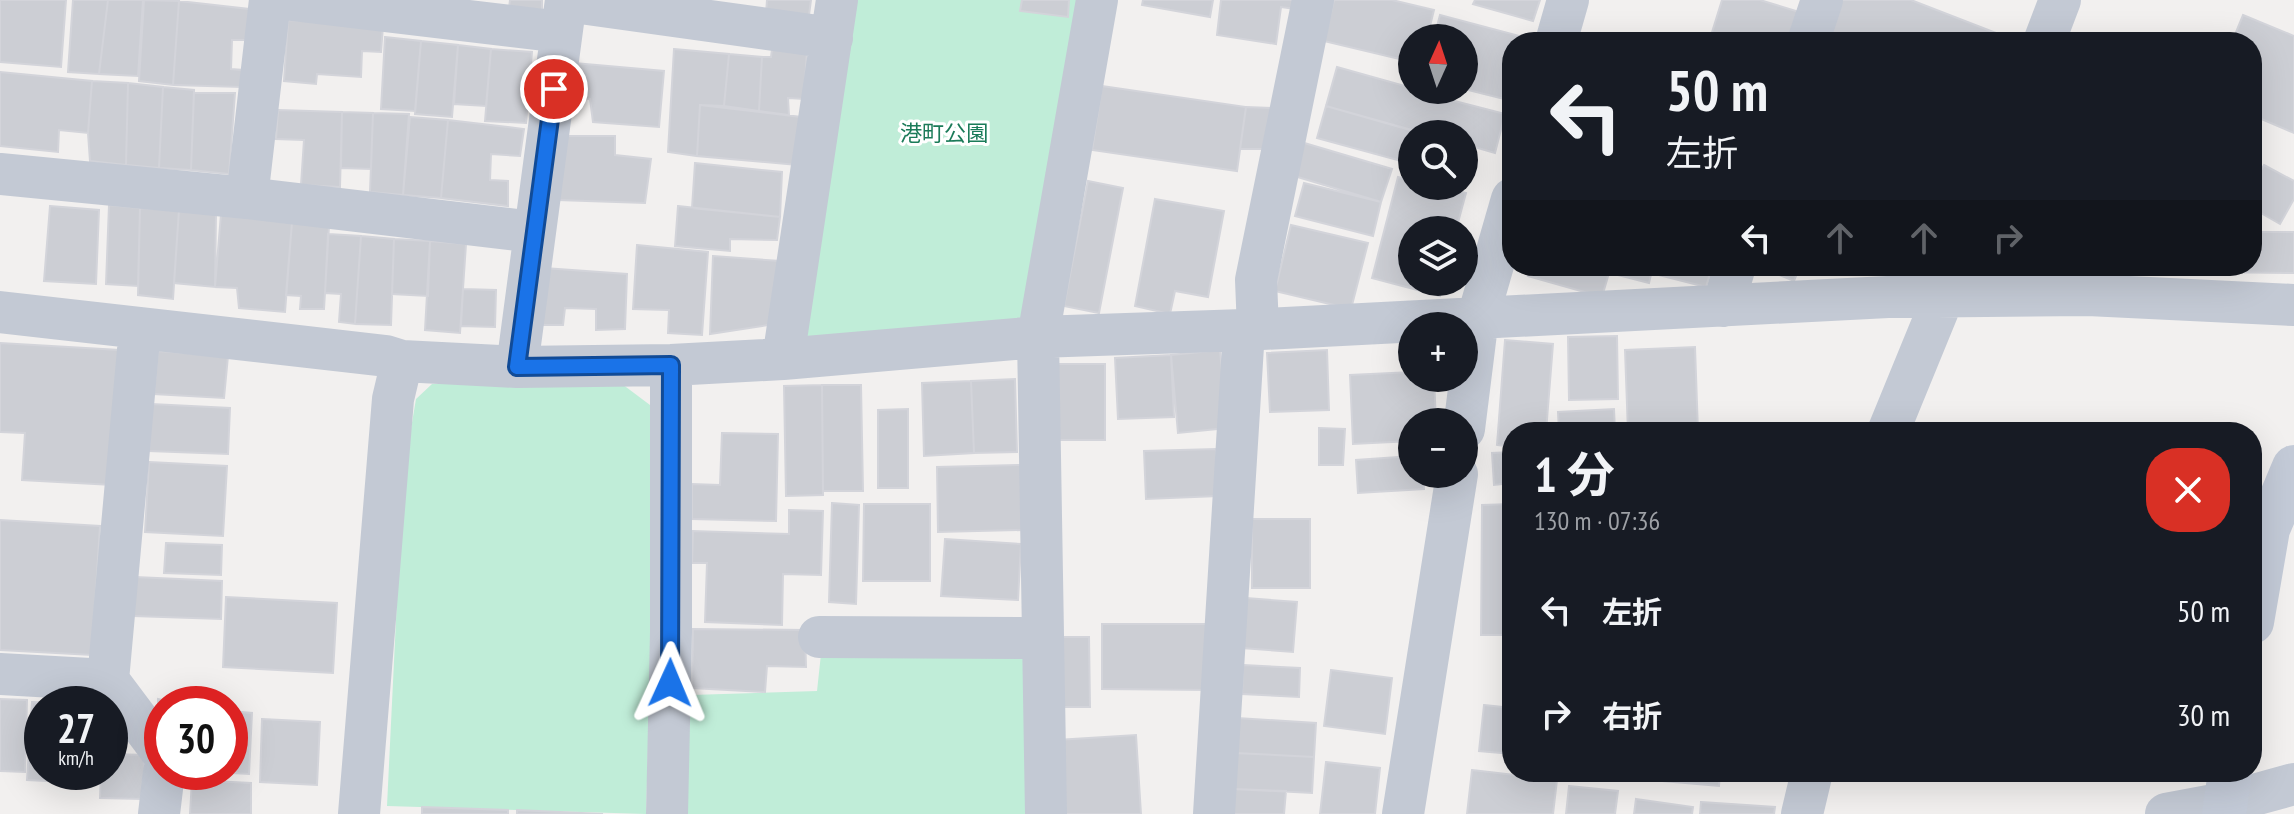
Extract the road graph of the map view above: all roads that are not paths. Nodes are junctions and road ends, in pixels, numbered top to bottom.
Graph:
1 (270, 0) edge
2 (292, 0) edge
3 (1097, 0) edge
4 (1313, 0) edge
5 (1568, 0) edge
6 (1822, 0) edge
7 (2060, 0) edge
8 (564, 11) edge
9 (834, 19) edge
10 (1559, 32) edge
11 (1811, 32) edge
12 (2048, 32) edge
13 (0, 174) edge
14 (247, 198) junction
15 (534, 232) junction
16 (1502, 234) edge
17 (1732, 276) edge
18 (1950, 281) edge
19 (2294, 305) edge
20 (1723, 306) junction
21 (0, 312) edge
22 (1478, 317) joint
23 (1398, 322) edge
24 (140, 328) junction
25 (1251, 330) junction
26 (1038, 337) junction
27 (783, 359) junction
28 (402, 361) junction
29 (671, 365) junction
30 (517, 367) junction
31 (1892, 422) edge
32 (2294, 467) edge
33 (1455, 488) edge
34 (2262, 564) edge
35 (819, 637) dead end
36 (1043, 638) junction
37 (0, 674) edge
38 (108, 680) junction
39 (144, 728) edge
40 (1810, 782) edge
41 (2294, 784) edge
42 (162, 790) edge
43 (2226, 796) edge
44 (159, 814) edge
45 (359, 814) edge
46 (667, 814) edge
47 (1046, 814) edge
48 (1214, 814) edge
49 (1403, 814) edge
50 (1802, 814) edge
51 (2166, 814) edge

1 - 14 street
2 - 8 street
3 - 26 street
4 - 25 street
5 - 10 street
6 - 11 street
7 - 12 street
8 - 9 street
8 - 15 street
9 - 27 street
13 - 14 street
14 - 15 street
15 - 30 street
16 - 22 street
17 - 20 street
18 - 19 street
18 - 20 street
18 - 31 street
20 - 22 street
21 - 24 street
23 - 25 street
24 - 28 street
24 - 38 street
25 - 26 street
25 - 48 street
26 - 27 street
26 - 36 street
27 - 29 street
28 - 30 street
28 - 45 street
29 - 30 street
29 - 46 street
32 - 34 street
33 - 49 street
35 - 36 street
36 - 47 street
37 - 38 street
38 - 39 street
40 - 50 street
41 - 43 street
42 - 44 street
43 - 51 street

